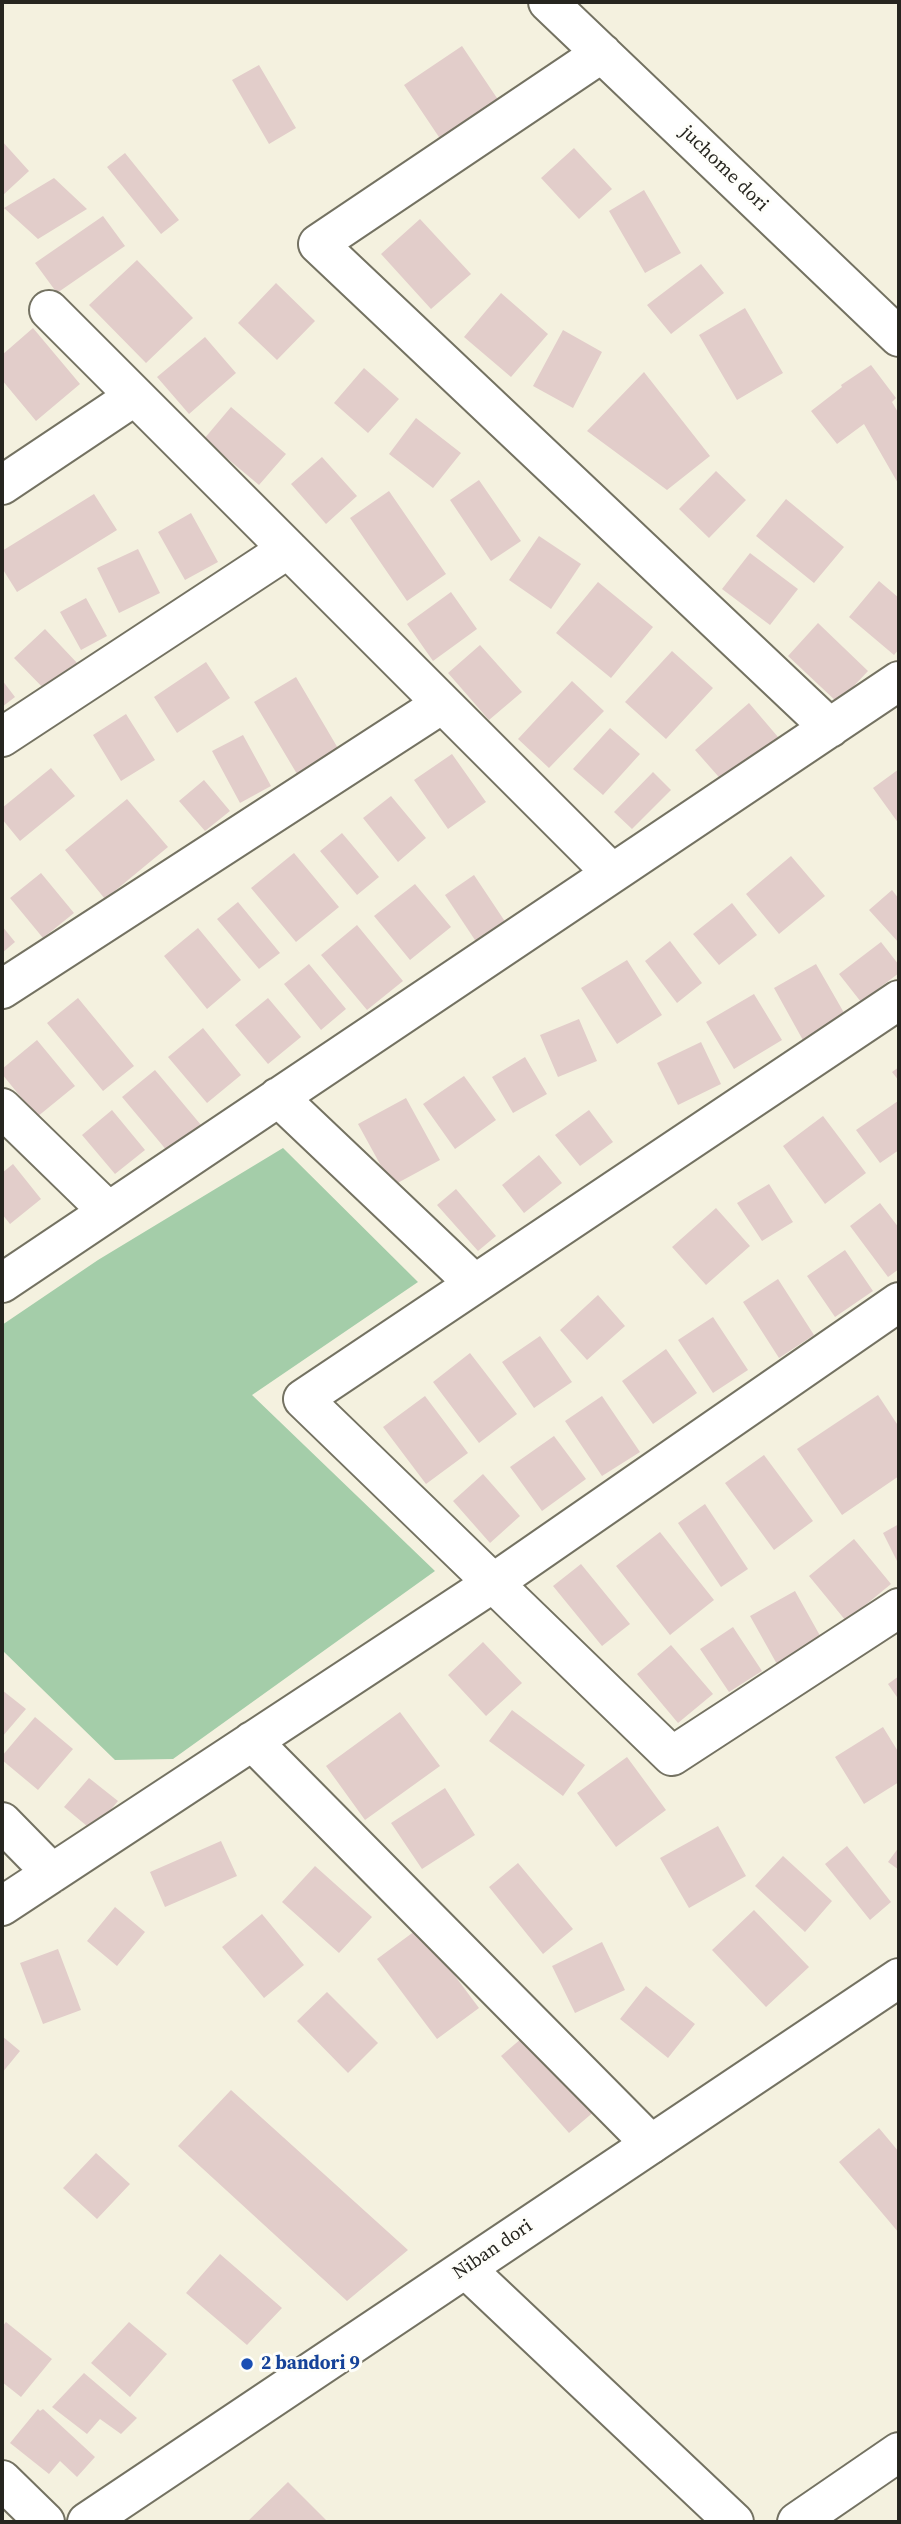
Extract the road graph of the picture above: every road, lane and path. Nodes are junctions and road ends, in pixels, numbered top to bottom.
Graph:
1 (548, 2) edge
2 (602, 53) junction
3 (49, 310) dead end
4 (899, 337) edge
5 (135, 396) junction
6 (2, 485) edge
7 (288, 549) junction
8 (899, 681) edge
9 (442, 704) junction
10 (830, 728) junction
11 (2, 737) edge
12 (612, 873) junction
13 (2, 989) edge
14 (899, 1000) edge
15 (278, 1097) junction
16 (2, 1108) edge
17 (108, 1211) junction
18 (2, 1283) edge
19 (475, 1284) junction
20 (899, 1302) edge
21 (493, 1583) junction
22 (899, 1608) edge
23 (252, 1741) junction
24 (2, 1822) edge
25 (52, 1873) junction
26 (2, 1906) edge
27 (899, 1978) edge
28 (651, 2144) junction
29 (466, 2269) junction
30 (899, 2452) edge
31 (2, 2480) edge
32 (45, 2522) edge
33 (87, 2522) edge
34 (734, 2522) edge
35 (797, 2522) edge

1 - 2 street, juchome dori
2 - 4 street, juchome dori
2 - 10 street
3 - 5 street
5 - 6 street
5 - 7 street
7 - 9 street
7 - 11 street
8 - 10 street
9 - 12 street
9 - 13 street
10 - 12 street
12 - 15 street
14 - 19 street
15 - 17 street
15 - 19 street
16 - 17 street
17 - 18 street
19 - 21 street
20 - 21 street
21 - 22 street
21 - 23 street
23 - 25 street
23 - 28 street
24 - 25 street
25 - 26 street
27 - 28 street, Niban dori
28 - 29 street, Niban dori
29 - 33 street, Niban dori
29 - 34 street
30 - 35 street
31 - 32 street

